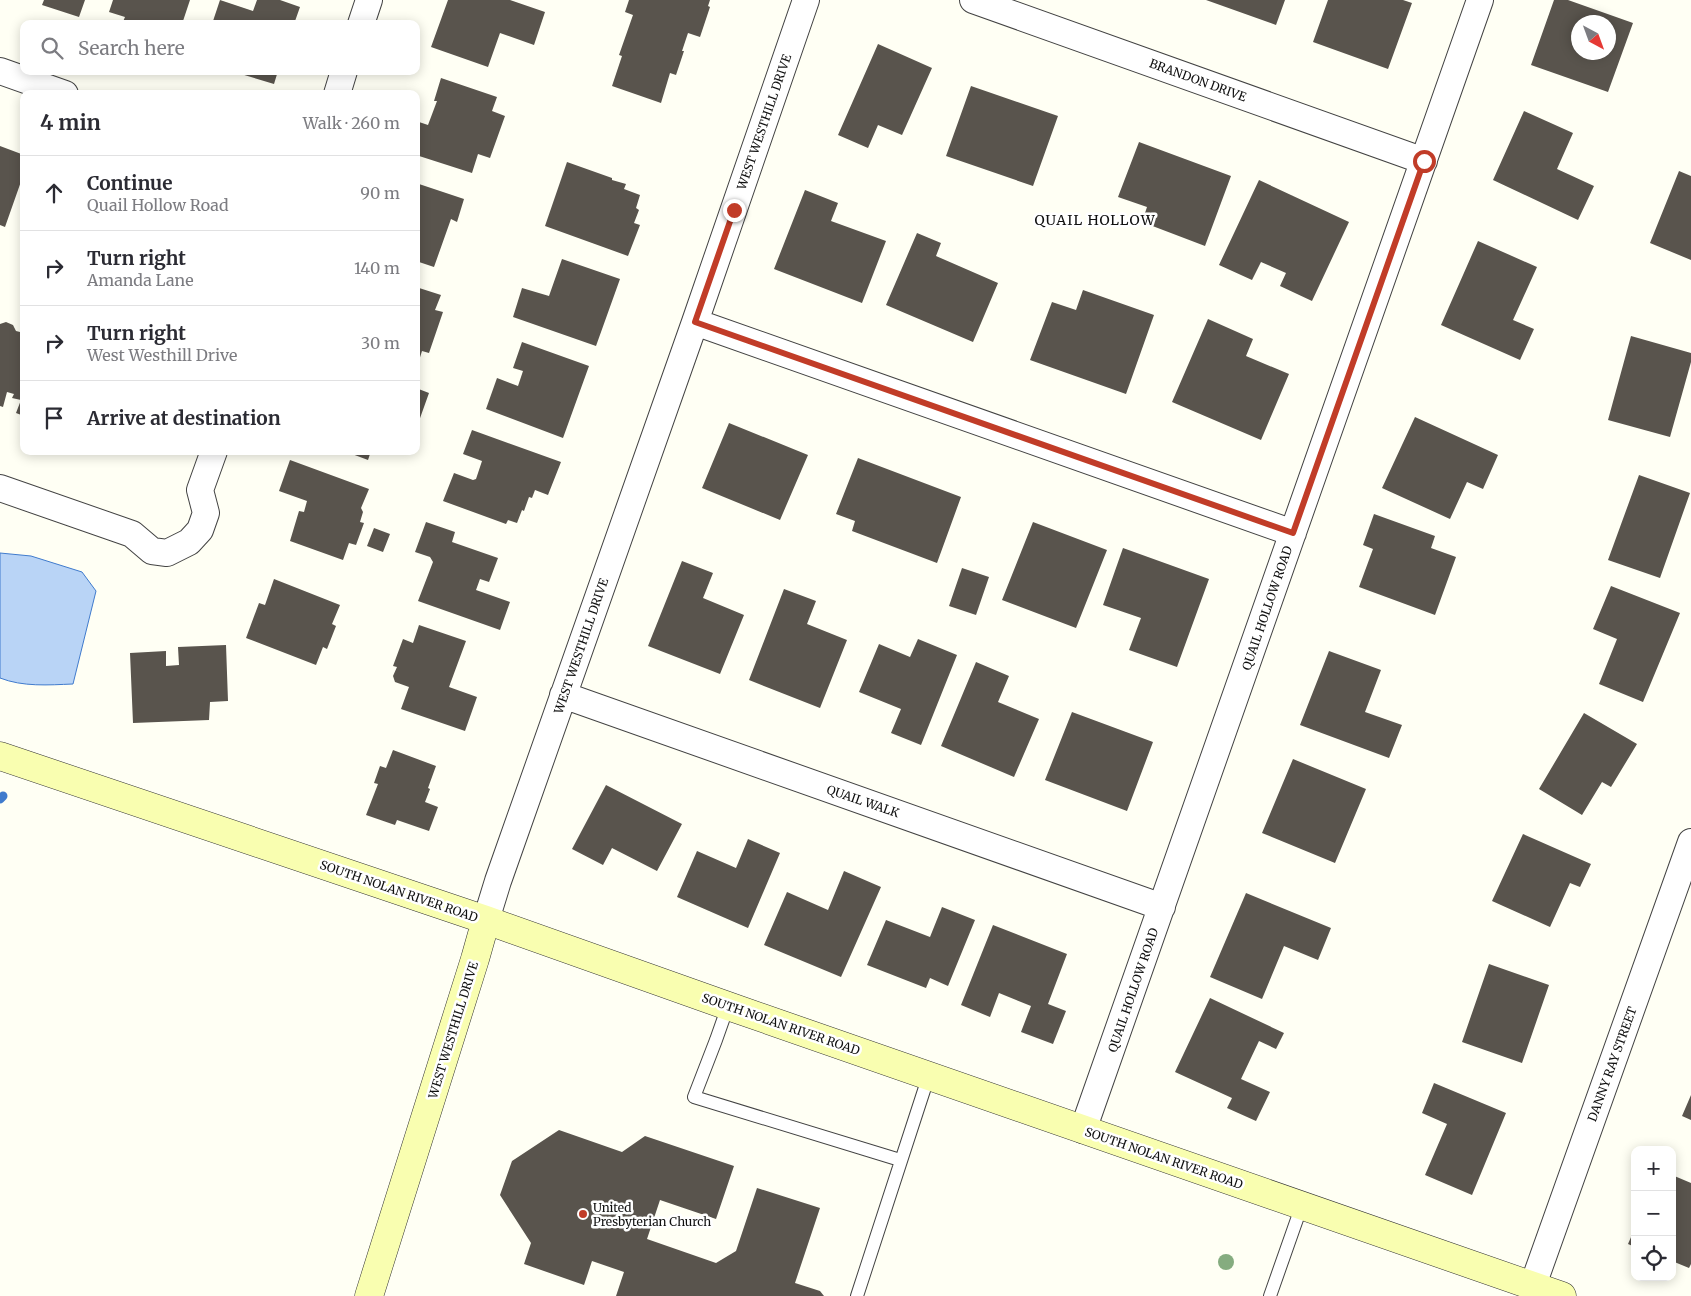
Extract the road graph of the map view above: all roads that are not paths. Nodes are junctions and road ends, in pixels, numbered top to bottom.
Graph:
1 (369, 0) edge
2 (806, 0) edge
3 (973, 0) edge
4 (1480, 0) edge
5 (362, 20) edge
6 (0, 71) edge
7 (343, 75) edge
8 (54, 90) edge
9 (337, 90) edge
10 (1424, 161) junction
11 (695, 322) junction
12 (213, 455) edge
13 (0, 488) edge
14 (1293, 533) junction
15 (563, 695) junction
16 (0, 756) edge
17 (1691, 842) edge
18 (1162, 907) junction
19 (486, 920) junction
20 (728, 1006) junction
21 (929, 1075) junction
22 (1083, 1130) junction
23 (900, 1160) junction
24 (1302, 1205) junction
25 (1533, 1285) junction
26 (369, 1296) edge
27 (857, 1296) edge
28 (1270, 1296) edge
29 (1562, 1296) edge

1 - 5 street
2 - 11 street, WEST WESTHILL DRIVE
3 - 10 street, BRANDON DRIVE
4 - 10 street, QUAIL HOLLOW ROAD
6 - 8 street
7 - 9 street
10 - 14 street, QUAIL HOLLOW ROAD
11 - 14 street
11 - 15 street, WEST WESTHILL DRIVE
12 - 13 street
14 - 18 street, QUAIL HOLLOW ROAD
15 - 18 street, QUAIL WALK
15 - 19 street, WEST WESTHILL DRIVE
16 - 19 main road, SOUTH NOLAN RIVER ROAD
17 - 25 street, DANNY RAY STREET
18 - 22 street, QUAIL HOLLOW ROAD
19 - 20 main road, SOUTH NOLAN RIVER ROAD
19 - 26 main road, WEST WESTHILL DRIVE
20 - 21 main road, SOUTH NOLAN RIVER ROAD
20 - 23 lane
21 - 22 main road, SOUTH NOLAN RIVER ROAD
21 - 23 lane
22 - 24 main road, SOUTH NOLAN RIVER ROAD
23 - 27 lane
24 - 25 main road, SOUTH NOLAN RIVER ROAD
24 - 28 lane
25 - 29 main road, SOUTH NOLAN RIVER ROAD

